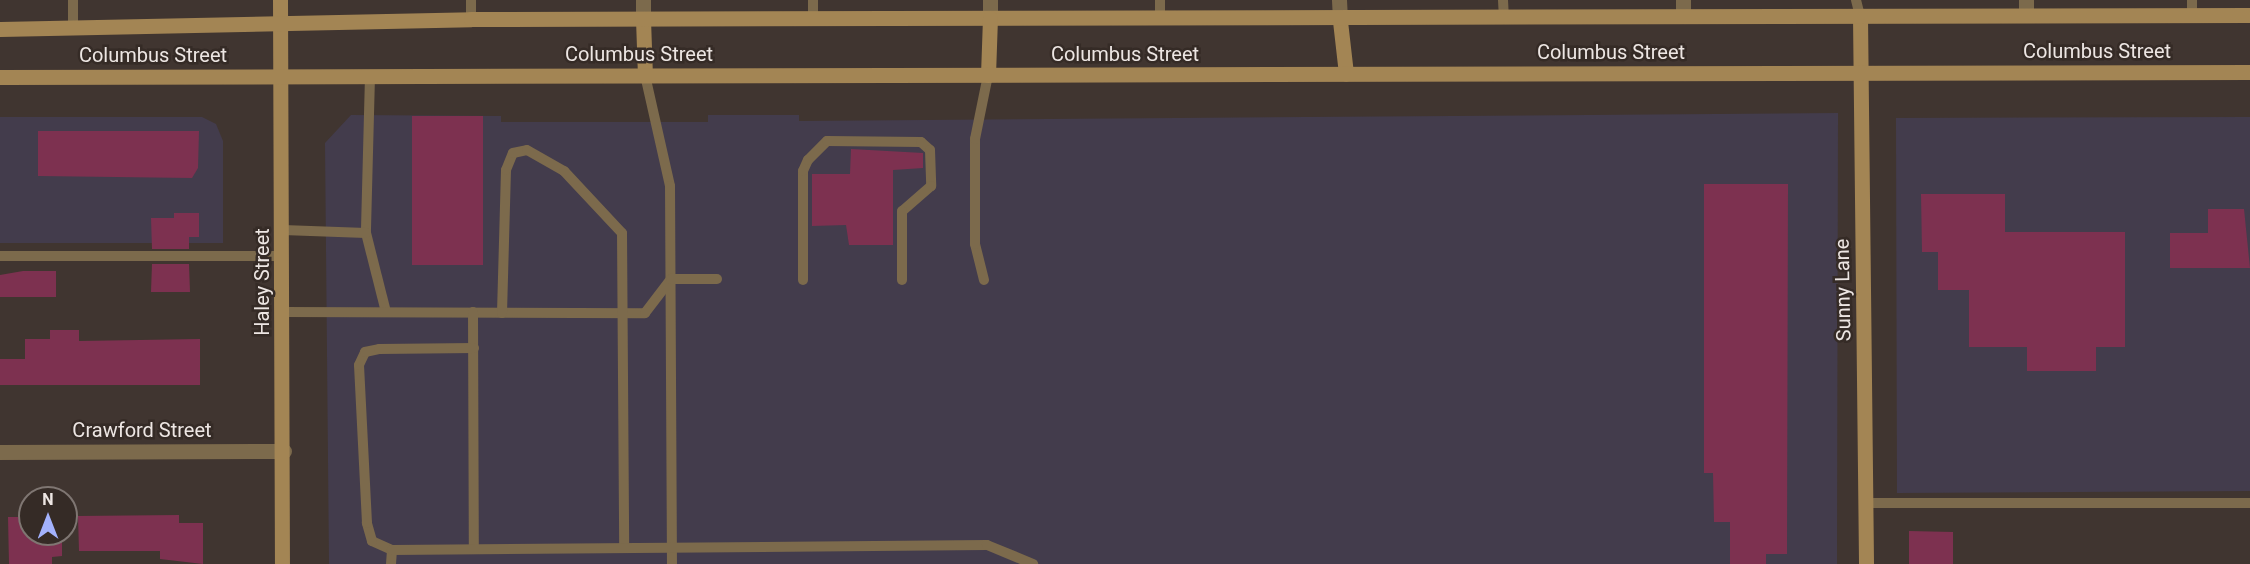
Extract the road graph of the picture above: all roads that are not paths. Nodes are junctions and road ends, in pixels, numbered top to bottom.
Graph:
1 (73, 0) edge
2 (280, 0) edge
3 (471, 0) edge
4 (642, 0) edge
5 (813, 0) edge
6 (990, 0) edge
7 (1160, 0) edge
8 (1340, 0) edge
9 (1503, 0) edge
10 (1683, 0) edge
11 (1856, 0) edge
12 (2026, 8) edge
13 (2192, 8) edge
14 (2250, 15) edge
15 (1683, 16) junction
16 (1860, 16) junction
17 (990, 18) junction
18 (1503, 18) junction
19 (471, 19) junction
20 (643, 19) junction
21 (813, 19) junction
22 (1160, 19) junction
23 (1340, 21) junction
24 (280, 26) junction
25 (0, 28) edge
26 (73, 28) junction
27 (2250, 72) edge
28 (1346, 74) junction
29 (1862, 74) junction
30 (645, 75) junction
31 (988, 75) junction
32 (282, 76) junction
33 (370, 76) junction
34 (0, 77) edge
35 (283, 230) junction
36 (366, 232) junction
37 (0, 256) edge
38 (283, 256) junction
39 (670, 279) junction
40 (717, 279) dead end
41 (803, 280) dead end
42 (902, 280) dead end
43 (984, 280) dead end
44 (283, 312) junction
45 (386, 312) junction
46 (473, 312) junction
47 (502, 313) junction
48 (627, 313) junction
49 (474, 348) junction
50 (284, 451) junction
51 (0, 452) edge
52 (1866, 502) junction
53 (2250, 503) edge
54 (624, 548) junction
55 (672, 548) junction
56 (474, 549) junction
57 (392, 550) junction
58 (282, 564) edge
59 (391, 564) edge
60 (672, 564) edge
61 (1033, 564) edge
62 (1866, 564) edge

1 - 26 lane
2 - 24 main road, Haley Street
3 - 19 lane
4 - 20 street
5 - 21 lane
6 - 17 street
7 - 22 lane
8 - 23 street
9 - 18 lane
10 - 15 street
11 - 16 lane
12 - 13 main road, Columbus Street
12 - 16 main road, Columbus Street
13 - 14 main road, Columbus Street
15 - 16 main road, Columbus Street
15 - 18 main road, Columbus Street
16 - 29 main road, Sunny Lane
17 - 21 main road, Columbus Street
17 - 22 main road, Columbus Street
17 - 31 main road
18 - 23 main road, Columbus Street
19 - 20 main road, Columbus Street
19 - 24 main road, Columbus Street
20 - 21 main road, Columbus Street
20 - 30 main road
22 - 23 main road, Columbus Street
23 - 28 main road
24 - 26 main road, Columbus Street
24 - 32 main road, Haley Street
25 - 26 main road, Columbus Street
27 - 29 main road, Columbus Street
28 - 29 main road, Columbus Street
28 - 31 main road, Columbus Street
29 - 52 main road, Sunny Lane
30 - 31 main road, Columbus Street
30 - 33 main road, Columbus Street
30 - 39 lane
31 - 43 lane
32 - 33 main road, Columbus Street
32 - 34 main road, Columbus Street
32 - 35 main road, Haley Street
33 - 36 lane
35 - 36 lane
35 - 38 main road, Haley Street
36 - 45 lane
37 - 38 lane
38 - 44 main road, Haley Street
39 - 40 lane
39 - 48 lane
39 - 55 lane
41 - 42 lane
44 - 45 lane
44 - 50 main road, Haley Street
45 - 46 lane
46 - 47 lane
46 - 49 lane
47 - 48 lane
47 - 48 lane
48 - 54 lane
49 - 56 lane
49 - 57 lane
50 - 51 street, Crawford Street
50 - 58 main road, Haley Street
52 - 53 lane
52 - 62 main road, Sunny Lane
54 - 55 lane
54 - 56 lane
55 - 60 lane
55 - 61 lane
56 - 57 lane
57 - 59 lane

